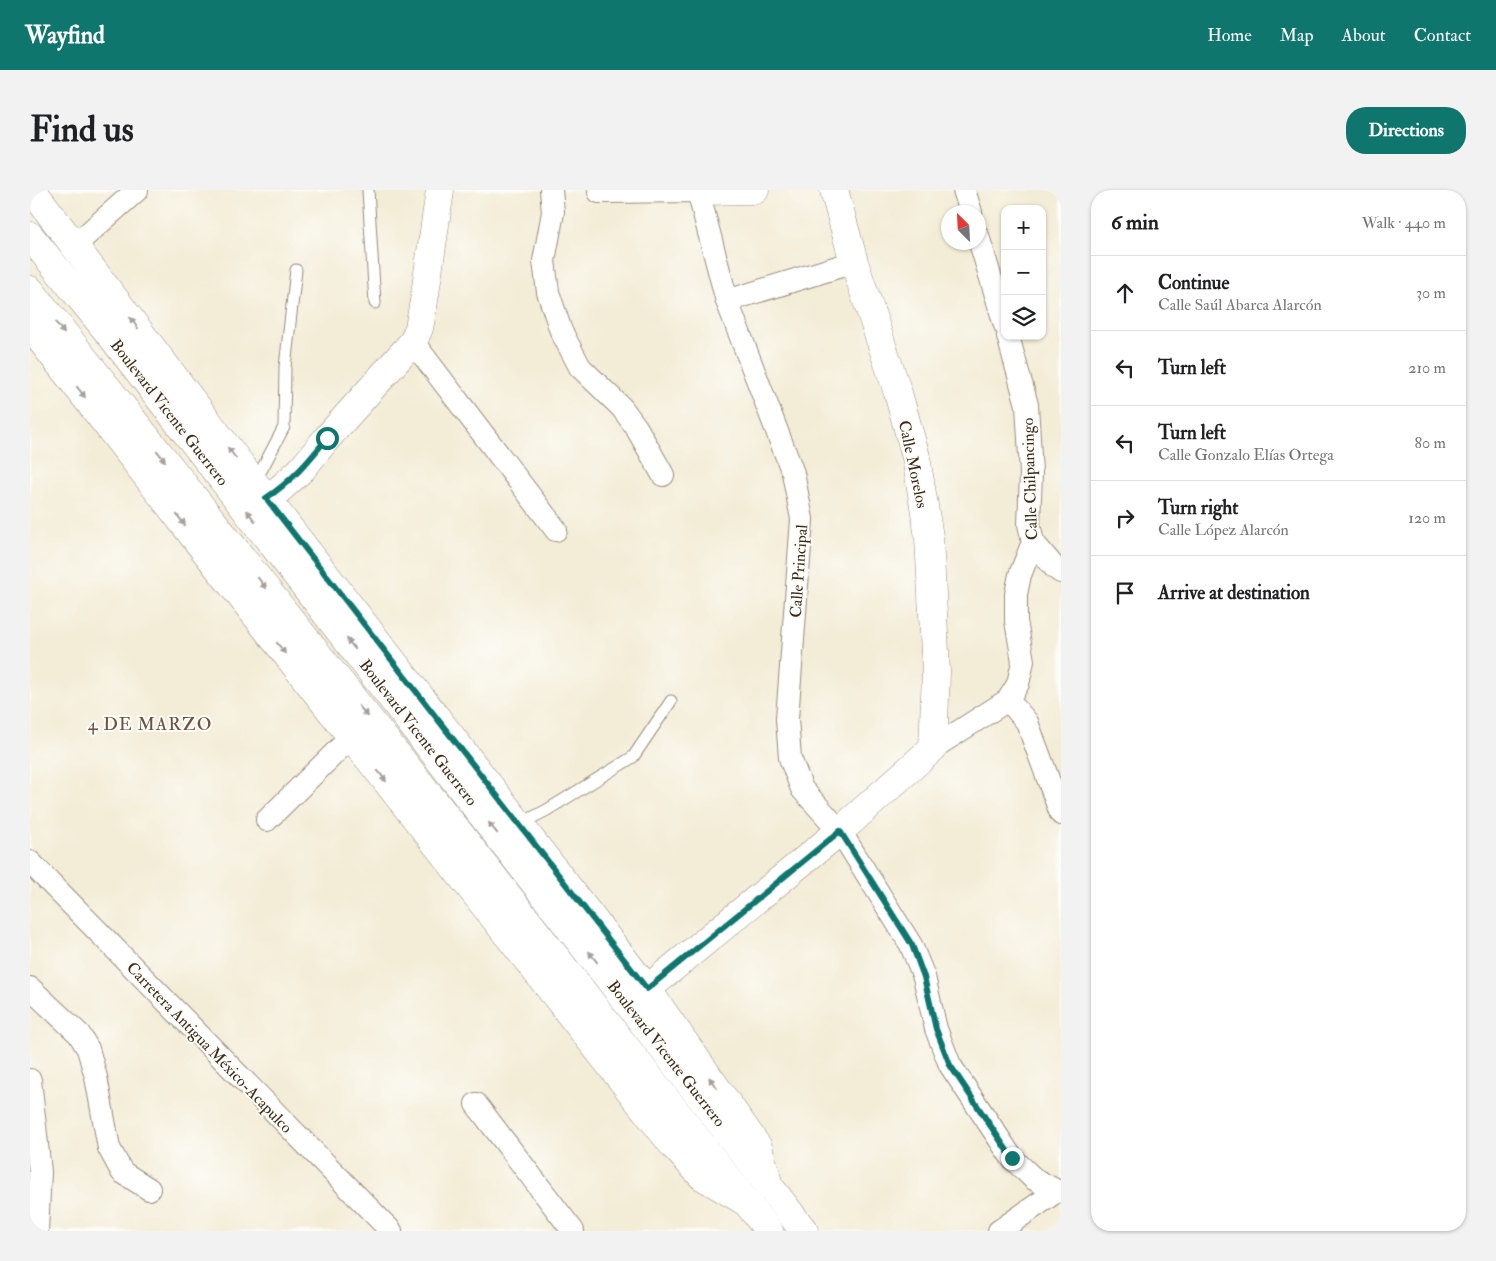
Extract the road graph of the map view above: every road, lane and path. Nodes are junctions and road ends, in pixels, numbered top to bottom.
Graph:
1 (32, 190) edge
2 (137, 190) edge
3 (368, 190) edge
4 (440, 190) edge
5 (551, 190) edge
6 (754, 190) edge
7 (834, 190) edge
8 (964, 190) edge
9 (698, 191) edge
10 (599, 192) dead end
11 (969, 205) edge
12 (30, 236) edge
13 (75, 245) junction
14 (983, 250) edge
15 (854, 262) junction
16 (296, 270) dead end
17 (30, 290) edge
18 (726, 301) junction
19 (375, 303) dead end
20 (1001, 311) edge
21 (30, 326) edge
22 (1009, 340) edge
23 (413, 342) junction
24 (663, 475) dead end
25 (260, 490) junction
26 (556, 530) dead end
27 (1033, 542) junction
28 (1061, 572) edge
29 (1008, 700) junction
30 (671, 701) dead end
31 (351, 737) junction
32 (933, 748) junction
33 (1061, 814) edge
34 (267, 820) dead end
35 (520, 824) junction
36 (840, 831) junction
37 (30, 862) edge
38 (30, 988) edge
39 (647, 989) junction
40 (30, 1080) edge
41 (476, 1104) dead end
42 (769, 1186) junction
43 (149, 1188) dead end
44 (1059, 1191) edge
45 (746, 1202) junction
46 (37, 1231) edge
47 (391, 1231) edge
48 (573, 1231) edge
49 (770, 1231) edge
50 (804, 1231) edge
51 (998, 1231) edge

1 - 13 main road
2 - 13 street
3 - 19 lane
4 - 23 main road
5 - 24 street
6 - 9 main road
7 - 15 main road, Calle Morelos
8 - 11 street
9 - 10 street
9 - 18 street, Calle Principal
42 -> 12 main road, Boulevard Vicente Guerrero
25 -> 13 main road
14 - 20 street
15 - 18 street
15 - 32 main road, Calle Morelos
16 - 25 lane
17 -> 45 main road, Boulevard Vicente Guerrero
18 - 36 street, Calle Principal
21 -> 31 main road
22 - 27 street, Calle Chilpancingo
23 - 25 main road
23 - 26 street
25 - 35 main road
27 - 28 street
27 - 29 street, Calle Chilpancingo
29 - 32 street
29 - 33 street
30 - 35 lane
31 - 34 street
31 -> 45 main road
32 - 36 main road
35 - 39 main road
36 - 39 main road
36 - 44 street, Calle Principal
37 - 47 street, Carretera Antigua México-Acapulco
38 - 43 street
42 -> 39 main road
40 - 46 street
41 - 48 street
42 - 50 main road, Boulevard Vicente Guerrero
44 - 51 street
45 - 49 main road, Boulevard Vicente Guerrero

